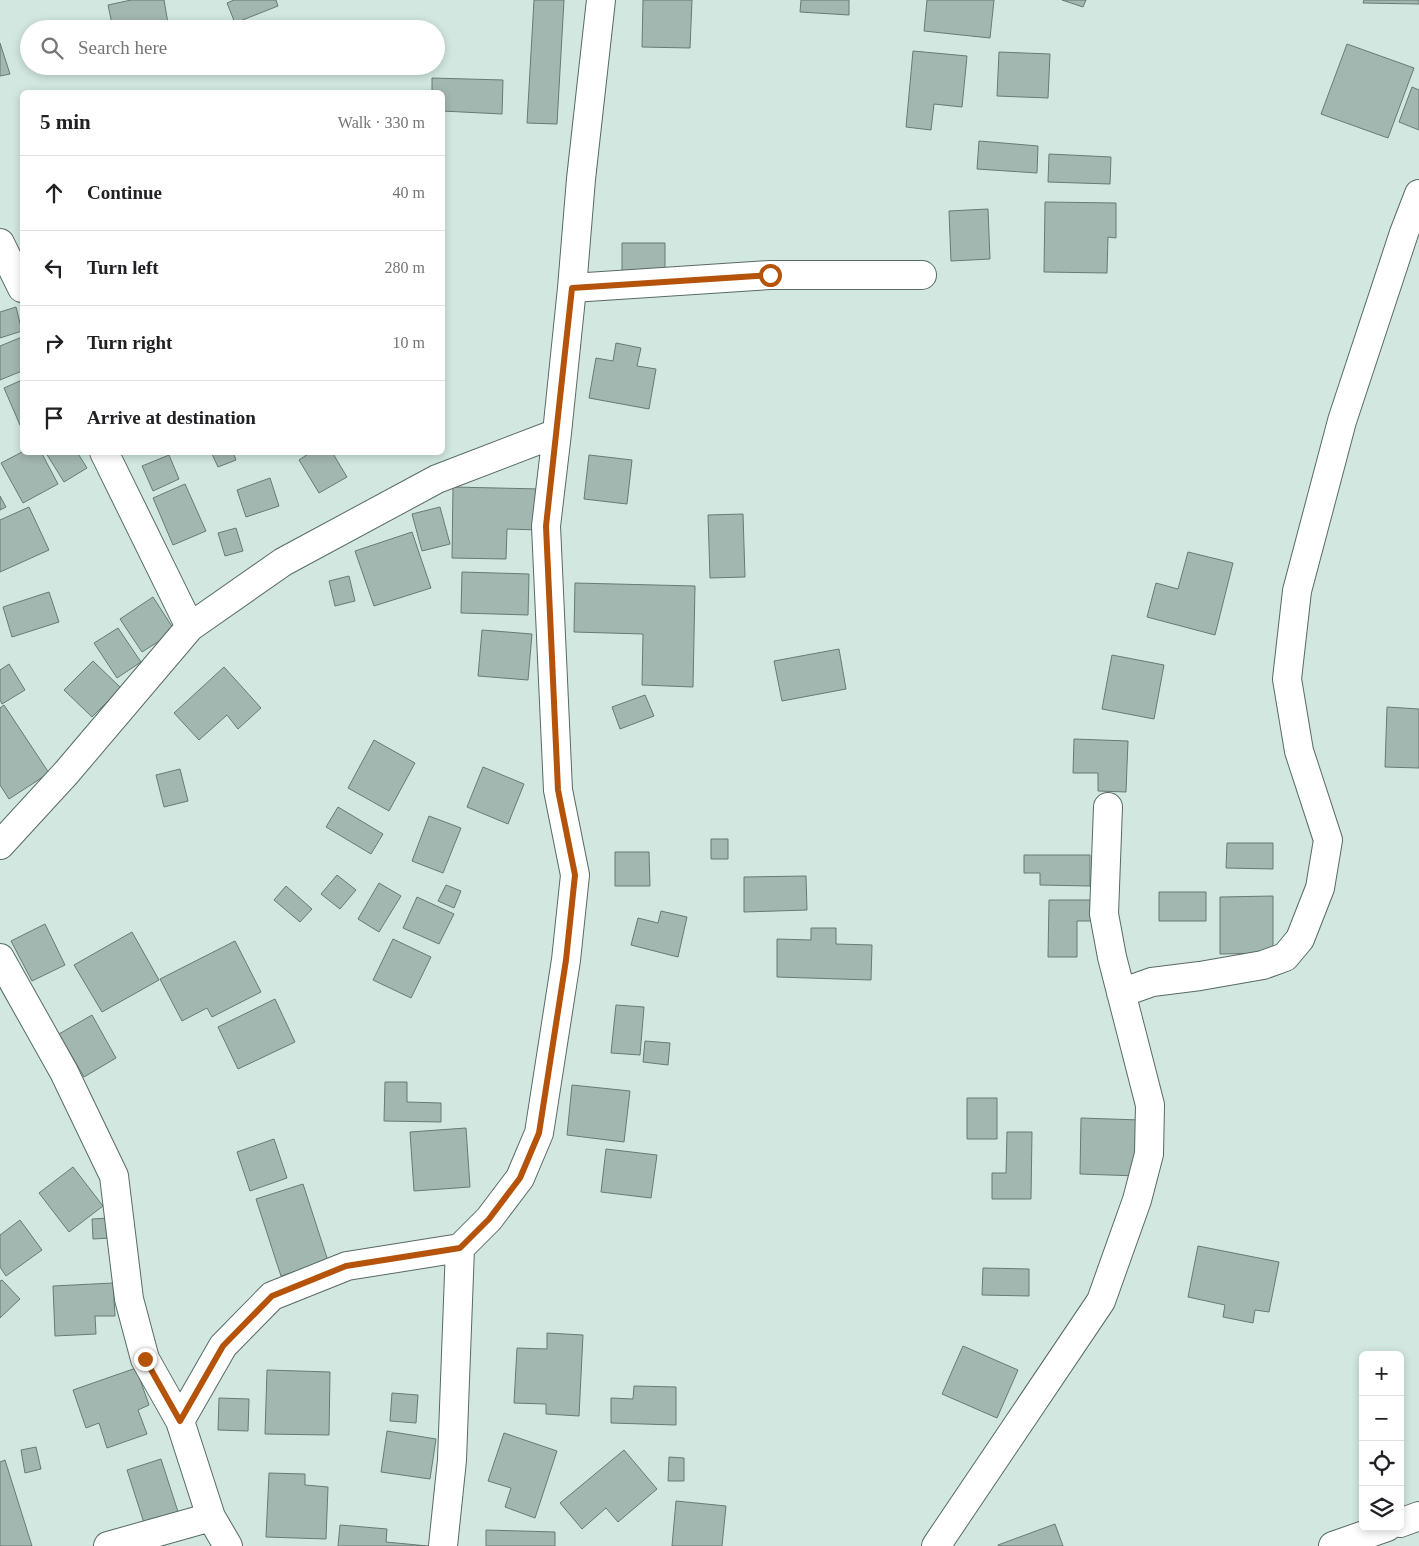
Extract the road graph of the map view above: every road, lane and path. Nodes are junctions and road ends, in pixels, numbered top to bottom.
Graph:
1 (601, 0) edge
2 (1419, 194) edge
3 (0, 243) edge
4 (922, 275) dead end
5 (20, 284) edge
6 (572, 288) junction
7 (558, 433) junction
8 (105, 455) edge
9 (190, 627) junction
10 (1108, 807) dead end
11 (0, 845) edge
12 (0, 958) edge
13 (1121, 994) junction
14 (460, 1248) junction
15 (180, 1421) junction
16 (1419, 1516) edge
17 (211, 1517) junction
18 (1404, 1522) edge
19 (1376, 1531) edge
20 (108, 1546) edge
21 (228, 1546) edge
22 (443, 1546) edge
23 (936, 1546) edge
24 (1333, 1546) edge

1 - 6 street
2 - 13 street
3 - 5 street
4 - 6 street
6 - 7 street
7 - 9 street
7 - 14 street
8 - 9 street
9 - 11 street
10 - 13 street
12 - 15 street
13 - 23 street
14 - 15 street
14 - 22 street
15 - 17 street
16 - 18 street
17 - 20 street
17 - 21 street
19 - 24 street

